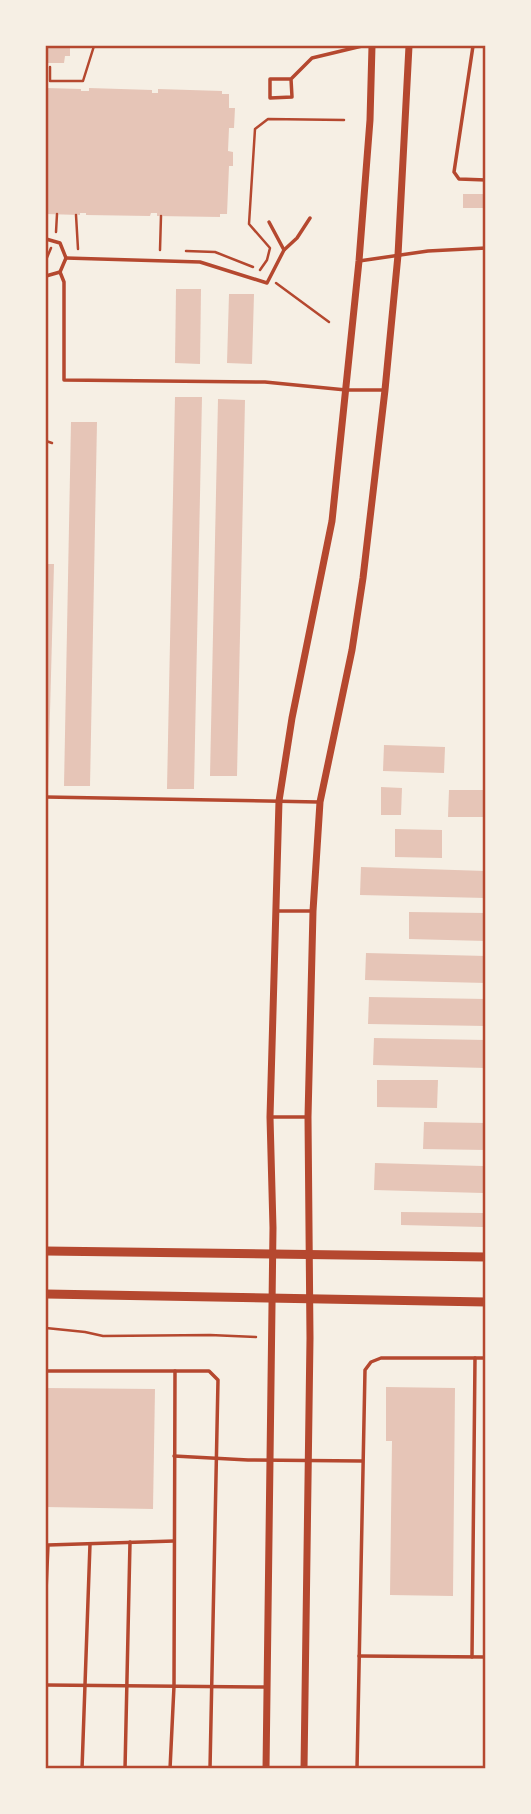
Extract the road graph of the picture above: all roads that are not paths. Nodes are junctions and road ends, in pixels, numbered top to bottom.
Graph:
1 (362, 46) edge
2 (372, 46) edge
3 (409, 46) edge
4 (473, 46) edge
5 (291, 79) junction
6 (485, 180) edge
7 (310, 218) dead end
8 (269, 222) dead end
9 (46, 239) edge
10 (485, 248) edge
11 (284, 250) junction
12 (398, 255) junction
13 (66, 258) junction
14 (359, 261) junction
15 (60, 272) junction
16 (46, 276) edge
17 (346, 390) junction
18 (385, 390) junction
19 (46, 797) edge
20 (279, 801) junction
21 (320, 802) junction
22 (277, 911) junction
23 (313, 911) junction
24 (270, 1117) junction
25 (308, 1117) junction
26 (46, 1251) edge
27 (272, 1253) junction
28 (310, 1254) junction
29 (485, 1257) edge
30 (46, 1294) edge
31 (272, 1299) junction
32 (310, 1300) junction
33 (485, 1303) edge
34 (475, 1358) junction
35 (485, 1358) edge
36 (46, 1371) edge
37 (174, 1371) junction
38 (174, 1455) junction
39 (216, 1458) junction
40 (270, 1460) junction
41 (309, 1461) junction
42 (362, 1461) junction
43 (174, 1541) junction
44 (130, 1542) junction
45 (90, 1544) junction
46 (46, 1591) edge
47 (359, 1656) junction
48 (472, 1657) junction
49 (485, 1657) edge
50 (46, 1685) edge
51 (84, 1685) junction
52 (127, 1686) junction
53 (174, 1686) junction
54 (214, 1686) junction
55 (266, 1687) junction
56 (82, 1769) edge
57 (125, 1769) edge
58 (170, 1769) edge
59 (210, 1769) edge
60 (265, 1769) edge
61 (304, 1769) edge
62 (357, 1769) edge

1 - 5 lane
2 - 14 street
3 - 12 street
4 - 6 lane
5 - 5 lane
7 - 11 lane
8 - 11 lane
9 - 13 lane
10 - 12 lane
11 - 13 lane
12 - 14 lane
12 - 18 street
13 - 15 lane
14 - 17 street
15 - 16 lane
15 - 17 lane
17 - 18 lane
17 - 20 street
18 - 21 street
19 - 20 lane
20 - 21 lane
20 - 22 street
21 - 23 street
22 - 23 lane
22 - 24 street
23 - 25 street
24 - 25 lane
24 - 27 street
25 - 28 street
26 - 27 street
27 - 28 street
27 - 31 street
28 - 29 street
28 - 32 street
30 - 31 street
31 - 32 street
31 - 40 street
32 - 33 street
32 - 41 street
34 - 35 lane
34 - 42 lane
34 - 48 lane
36 - 37 lane
37 - 38 lane
37 - 39 lane
38 - 39 lane
38 - 43 lane
39 - 40 lane
39 - 54 lane
40 - 41 lane
40 - 55 street
41 - 42 lane
41 - 61 street
42 - 47 lane
43 - 44 lane
43 - 53 lane
44 - 45 lane
44 - 52 lane
45 - 46 lane
45 - 51 lane
47 - 48 lane
47 - 62 lane
48 - 49 lane
50 - 51 lane
51 - 52 lane
51 - 56 lane
52 - 53 lane
52 - 57 lane
53 - 54 lane
53 - 58 lane
54 - 55 lane
54 - 59 lane
55 - 60 street

